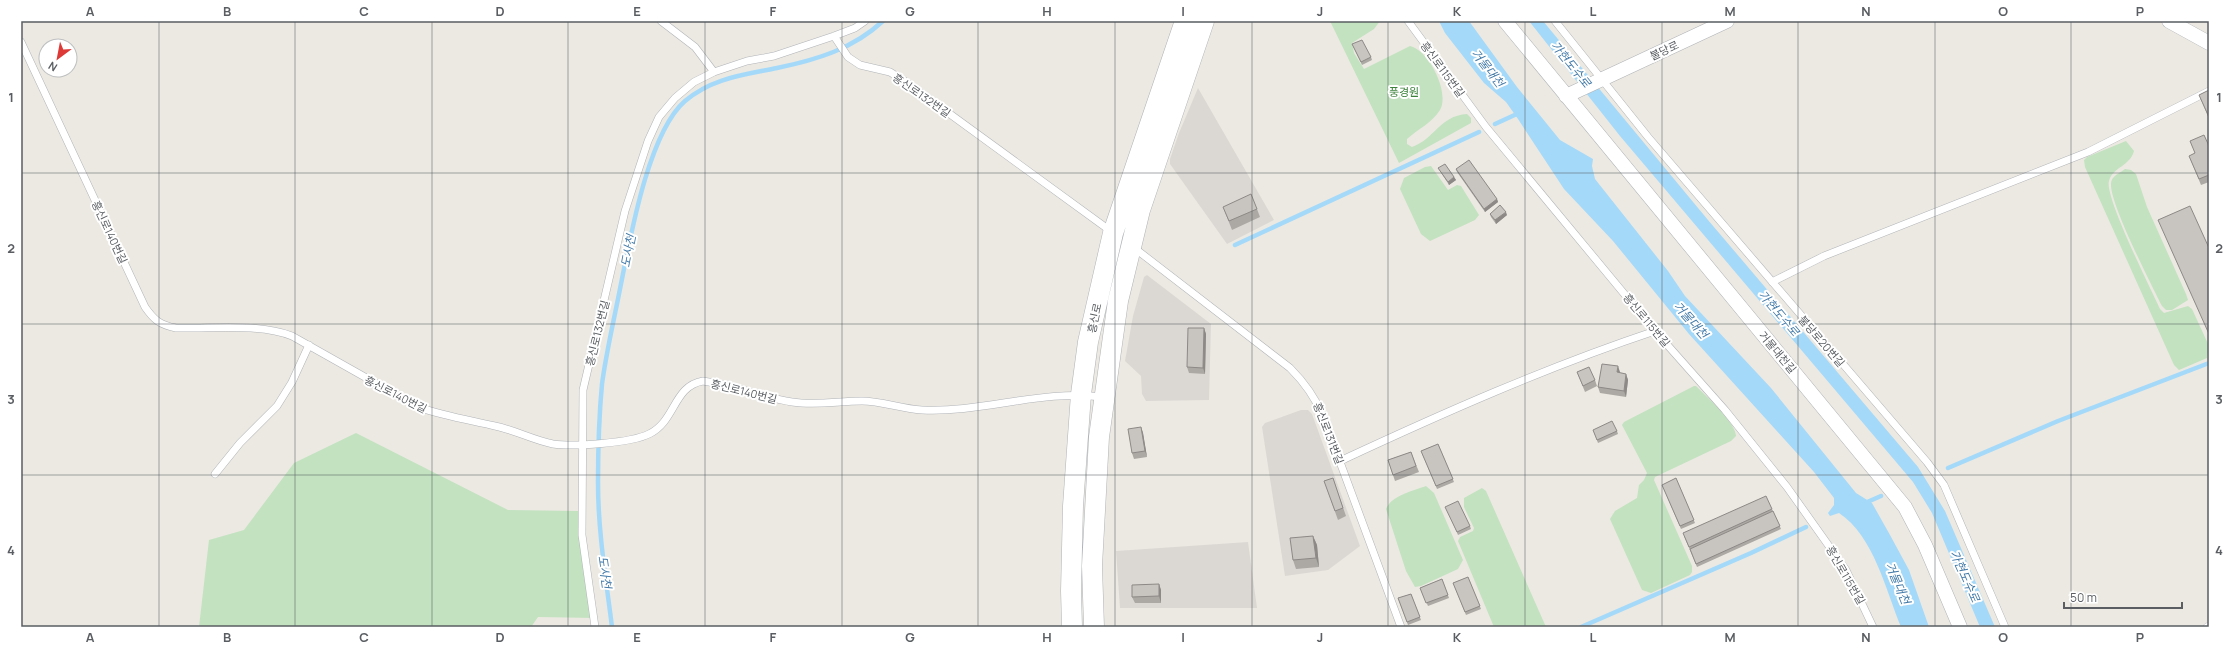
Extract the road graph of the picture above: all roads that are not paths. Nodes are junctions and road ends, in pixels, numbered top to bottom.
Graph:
1 (661, 21) edge
2 (865, 21) edge
3 (1185, 21) edge
4 (1204, 21) edge
5 (1408, 21) edge
6 (1505, 21) edge
7 (1555, 21) edge
8 (1727, 21) edge
9 (2169, 21) edge
10 (836, 40) junction
11 (21, 42) edge
12 (2209, 43) edge
13 (714, 72) junction
14 (1602, 78) junction
15 (2209, 91) edge
16 (1566, 96) junction
17 (1113, 233) junction
18 (1130, 245) junction
19 (1772, 282) junction
20 (1655, 331) junction
21 (309, 345) junction
22 (1081, 394) junction
23 (1104, 397) junction
24 (583, 444) junction
25 (1340, 461) junction
26 (215, 474) dead end
27 (595, 627) edge
28 (1072, 627) edge
29 (1094, 627) edge
30 (1401, 627) edge
31 (1873, 627) edge
32 (1960, 627) edge
33 (2005, 627) edge

1 - 13 lane
2 - 10 lane
3 - 17 main road, 흥신로
4 - 18 main road, 흥신로
5 - 20 lane, 흥신로115번길
6 - 16 street
7 - 14 lane, 불당로20번길
8 - 14 street, 불당로
9 - 12 street
10 - 13 lane, 흥신로132번길
10 - 17 lane, 흥신로132번길
11 - 21 lane, 흥신로140번길
13 - 24 lane, 흥신로132번길
14 - 16 street, 불당로
14 - 19 lane, 불당로20번길
15 - 19 lane
16 - 32 street, 거물대천길
17 - 22 main road, 흥신로
18 - 23 main road, 흥신로
18 - 25 lane, 흥신로131번길
19 - 33 lane, 불당로20번길
20 - 25 lane
20 - 31 lane, 흥신로115번길
21 - 24 lane, 흥신로140번길
21 - 26 lane
22 - 23 lane, 흥신로140번길
22 - 24 lane, 흥신로140번길
22 - 28 main road, 흥신로
23 - 29 main road, 흥신로
24 - 27 lane, 흥신로132번길
25 - 30 lane, 흥신로131번길

